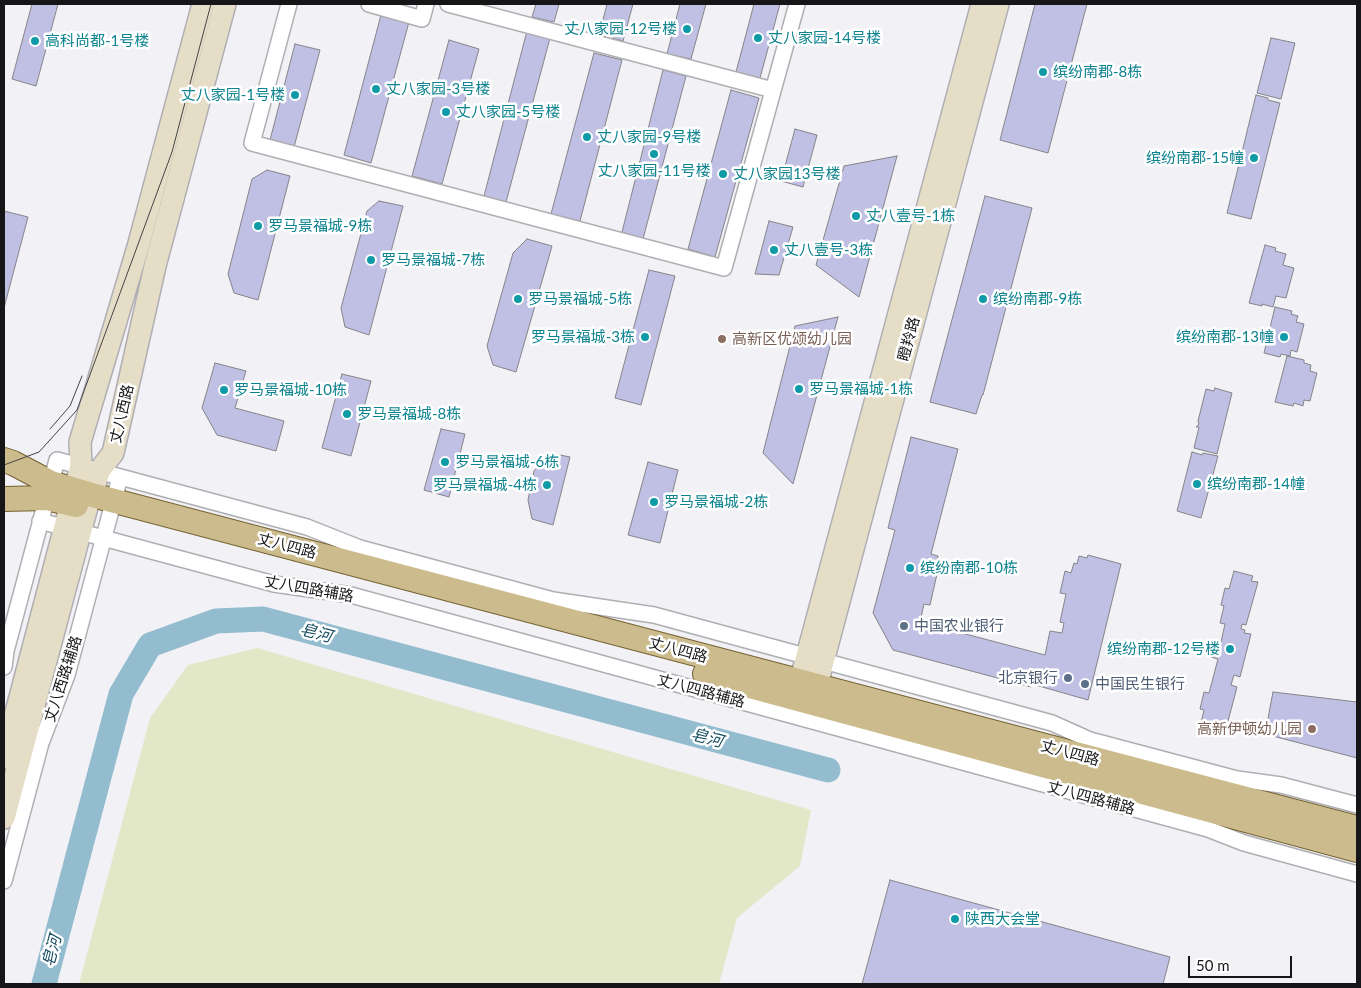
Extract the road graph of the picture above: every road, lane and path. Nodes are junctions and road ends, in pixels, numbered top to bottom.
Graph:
1 (203, 4) edge
2 (224, 4) edge
3 (289, 4) edge
4 (369, 4) edge
5 (426, 4) edge
6 (448, 4) edge
7 (797, 4) edge
8 (982, 4) edge
9 (998, 4) edge
10 (773, 90) junction
11 (4, 460) edge
12 (90, 469) junction
13 (120, 477) junction
14 (49, 491) junction
15 (4, 499) edge
16 (92, 502) junction
17 (40, 521) junction
18 (72, 530) junction
19 (104, 538) junction
20 (815, 659) junction
21 (4, 666) edge
22 (806, 692) junction
23 (4, 758) edge
24 (1357, 806) edge
25 (4, 818) edge
26 (1357, 828) edge
27 (1357, 850) edge
28 (1357, 874) edge
29 (4, 881) edge

1 - 12 main road, 丈八西路
2 - 12 main road, 丈八西路
3 - 10 street
4 - 5 street
6 - 10 street
7 - 10 street
8 - 20 main road, 瞪羚路
9 - 20 main road, 瞪羚路
11 - 14 main road, 丈八四路
12 - 13 street
12 - 14 street
12 - 16 main road, 丈八西路
13 - 16 street, 丈八西路辅路
13 - 20 street
14 - 15 main road, 丈八四路
14 - 16 main road, 丈八四路
14 - 17 street
16 - 18 main road, 丈八西路
16 - 19 street, 丈八西路辅路
16 - 22 main road, 丈八四路
17 - 18 street, 丈八四路辅路
17 - 21 street
18 - 19 street, 丈八四路辅路
18 - 23 main road, 丈八西路
18 - 25 main road, 丈八西路
19 - 28 street, 丈八四路辅路
19 - 29 street, 丈八西路辅路
20 - 22 main road, 瞪羚路
20 - 24 street
22 - 26 main road, 丈八四路
22 - 27 main road, 丈八四路

